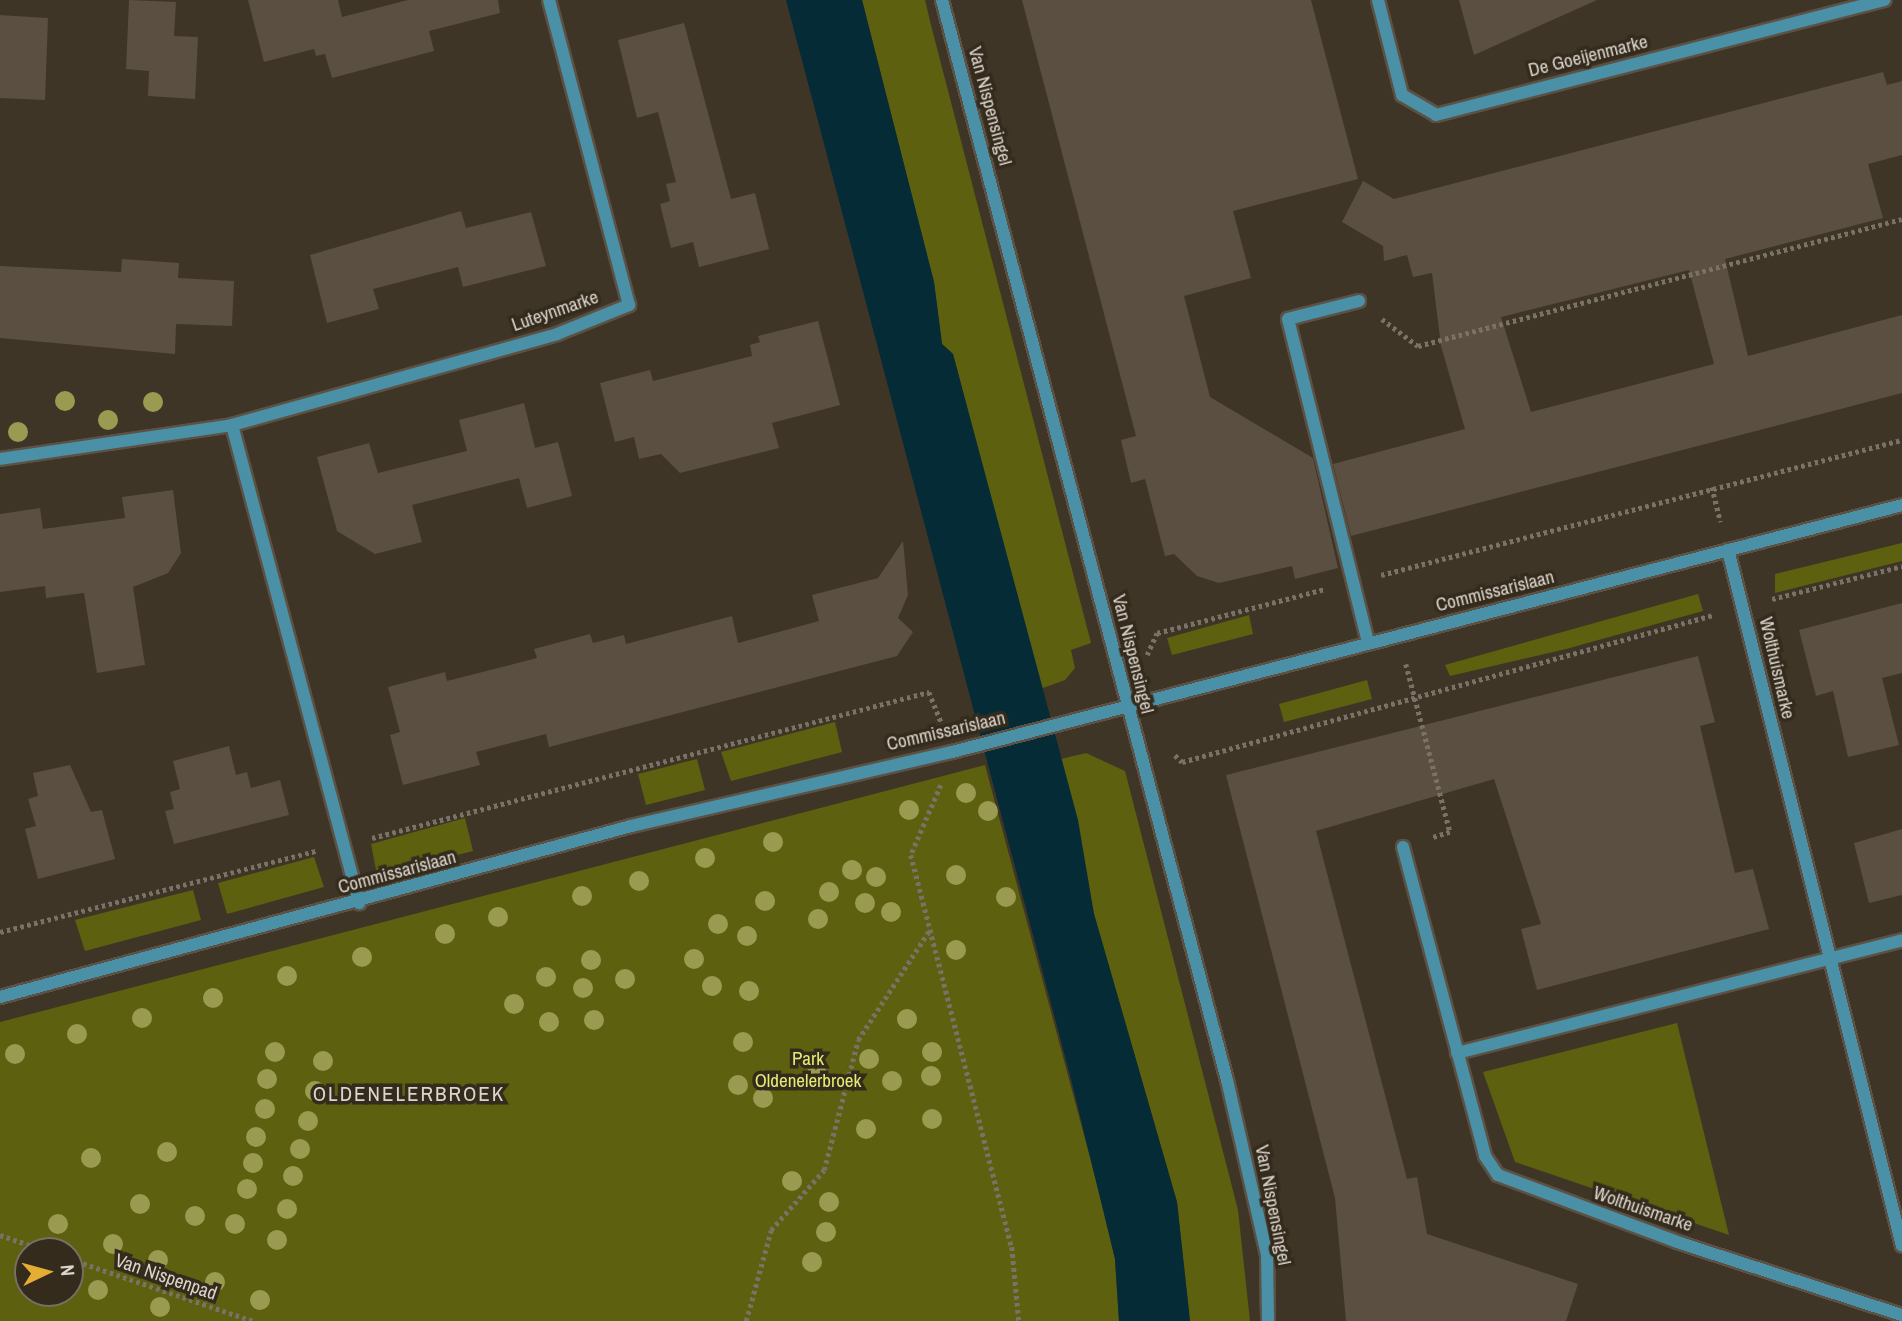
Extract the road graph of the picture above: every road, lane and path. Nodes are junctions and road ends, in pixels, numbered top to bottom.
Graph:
1 (549, 0) edge
2 (942, 0) edge
3 (1378, 0) edge
4 (1884, 0) edge
5 (1902, 219) edge
6 (1359, 301) joint
7 (232, 425) junction
8 (1902, 440) edge
9 (0, 459) edge
10 (1902, 505) edge
11 (1728, 550) junction
12 (1902, 566) edge
13 (1352, 582) junction
14 (1743, 607) junction
15 (1399, 635) junction
16 (1368, 643) junction
17 (1413, 697) junction
18 (1126, 704) junction
19 (952, 751) junction
20 (1172, 752) dead end
21 (346, 845) junction
22 (1403, 847) joint
23 (359, 903) junction
24 (929, 931) junction
25 (0, 932) edge
26 (1902, 940) edge
27 (1827, 958) junction
28 (0, 996) edge
29 (1457, 1052) junction
30 (1902, 1247) edge
31 (84, 1264) edge
32 (1902, 1315) edge
33 (253, 1321) edge
34 (746, 1321) edge
35 (1020, 1321) edge
36 (1268, 1321) edge

1 - 7 street, Luteynmarke
2 - 18 street, Van Nispensingel
3 - 4 street, De Goeijenmarke
5 - 6 path
6 - 13 street
7 - 9 street, Luteynmarke
7 - 21 street
8 - 13 path
10 - 11 street, Commissarislaan
11 - 14 street, Wolthuismarke
11 - 15 street, Commissarislaan
12 - 14 path
13 - 16 street
13 - 18 path
14 - 17 path
14 - 27 street, Wolthuismarke
15 - 16 street, Commissarislaan
15 - 17 path
16 - 18 street, Commissarislaan
17 - 20 path
17 - 22 path
18 - 19 street, Commissarislaan
18 - 36 street, Van Nispensingel
19 - 21 path
19 - 23 street, Commissarislaan
19 - 24 path
21 - 23 street
21 - 25 path
22 - 29 street, Wolthuismarke
23 - 28 street, Commissarislaan
24 - 34 path
24 - 35 path
26 - 27 street
27 - 29 street
27 - 30 street, Wolthuismarke
29 - 32 street, Wolthuismarke
31 - 33 path, Van Nispenpad

